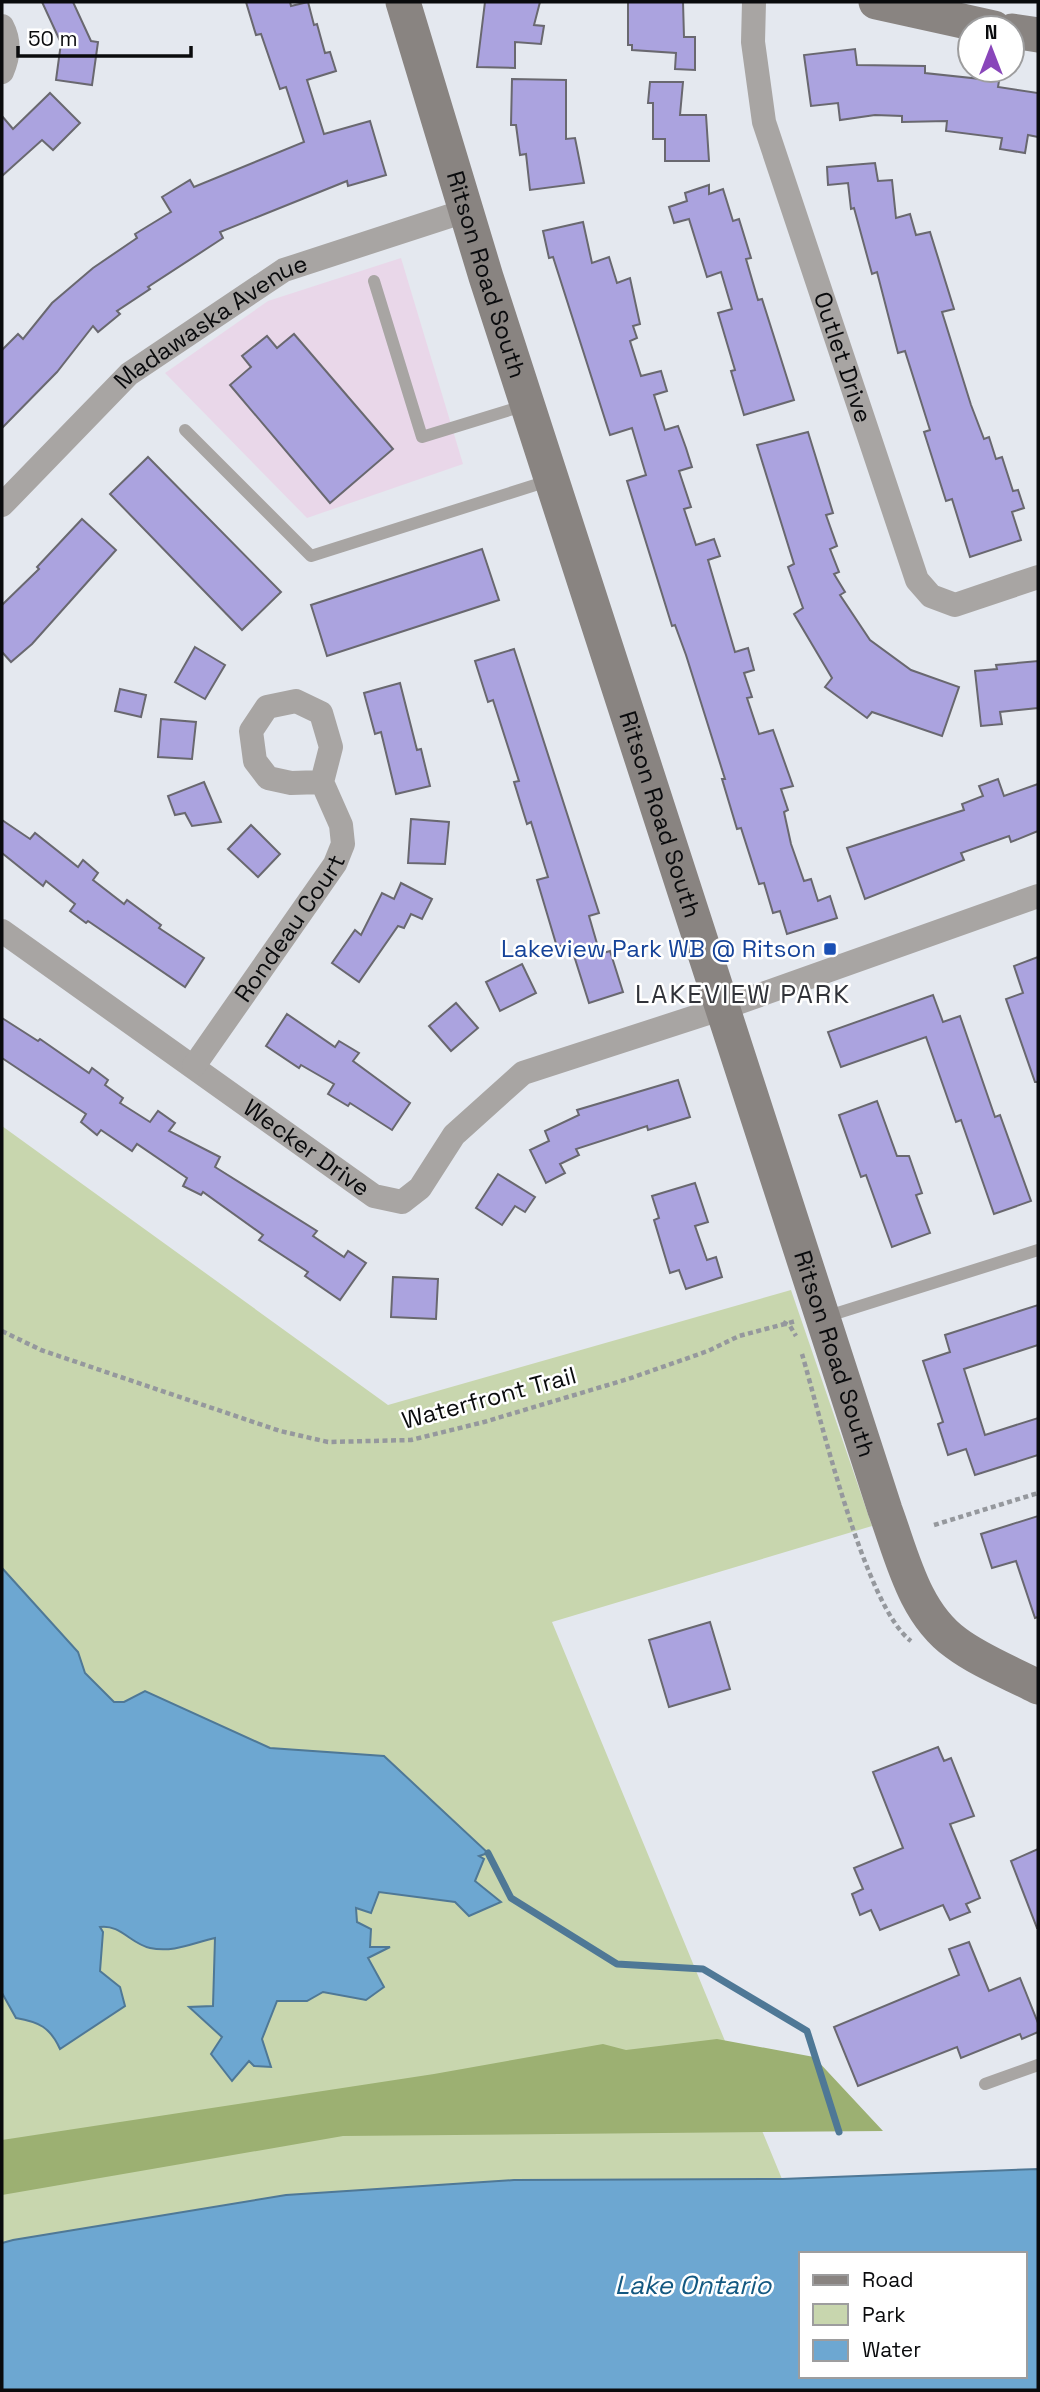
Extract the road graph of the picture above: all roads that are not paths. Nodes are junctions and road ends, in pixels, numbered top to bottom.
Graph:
1 (403, 2) edge
2 (754, 2) edge
3 (876, 2) edge
4 (956, 20) edge
5 (2, 26) edge
6 (2, 72) edge
7 (466, 211) junction
8 (374, 281) dead end
9 (528, 405) junction
10 (185, 430) dead end
11 (553, 479) junction
12 (2, 505) edge
13 (1038, 578) edge
14 (322, 782) dead end
15 (1038, 896) edge
16 (2, 931) edge
17 (723, 1008) junction
18 (194, 1066) junction
19 (1038, 1250) edge
20 (823, 1318) junction
21 (1038, 1687) edge
22 (1038, 2065) edge
23 (985, 2084) dead end

1 - 7 street, Ritson Road South
2 - 13 street, Outlet Drive
3 - 4 street
5 - 6 street
7 - 9 street, Ritson Road South
7 - 12 street, Madawaska Avenue
8 - 9 lane
9 - 11 street, Ritson Road South
10 - 11 lane
11 - 17 street, Ritson Road South
14 - 18 street, Rondeau Court
15 - 17 street, Wecker Drive
16 - 18 street, Wecker Drive
17 - 18 street, Wecker Drive
17 - 20 street, Ritson Road South
19 - 20 lane
20 - 21 street, Ritson Road South
22 - 23 lane

